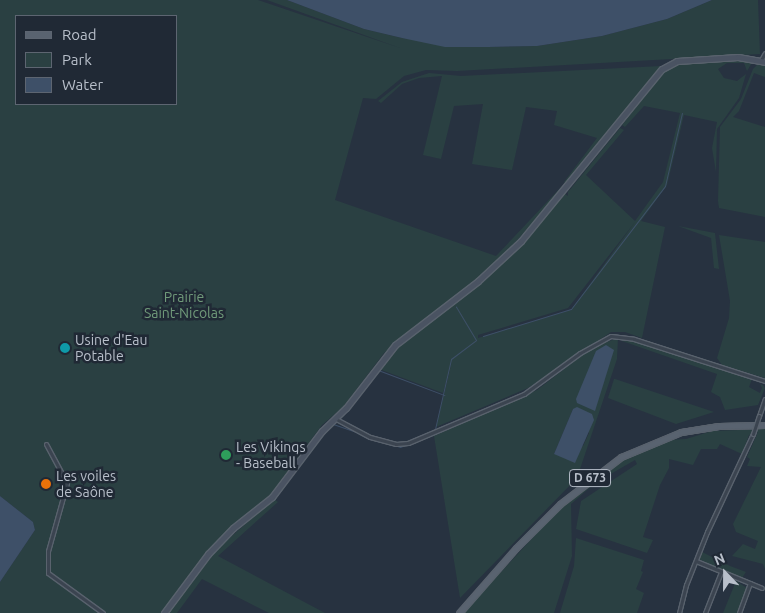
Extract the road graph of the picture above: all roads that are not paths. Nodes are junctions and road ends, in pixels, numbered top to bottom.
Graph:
1 (765, 53) edge
2 (763, 61) edge
3 (765, 381) edge
4 (765, 398) edge
5 (335, 418) junction
6 (765, 425) edge
7 (46, 444) dead end
8 (696, 561) junction
9 (721, 572) junction
10 (750, 584) junction
11 (762, 588) dead end
12 (103, 613) edge
13 (164, 613) edge
14 (460, 613) edge
15 (679, 613) edge
16 (705, 613) edge
17 (738, 613) edge

1 - 2 street
2 - 5 street
3 - 5 street
4 - 8 street, bridge
5 - 13 street
6 - 14 main road, D 673
7 - 12 street
8 - 9 street
8 - 15 street
9 - 10 street
9 - 16 street
10 - 11 street
10 - 17 street

